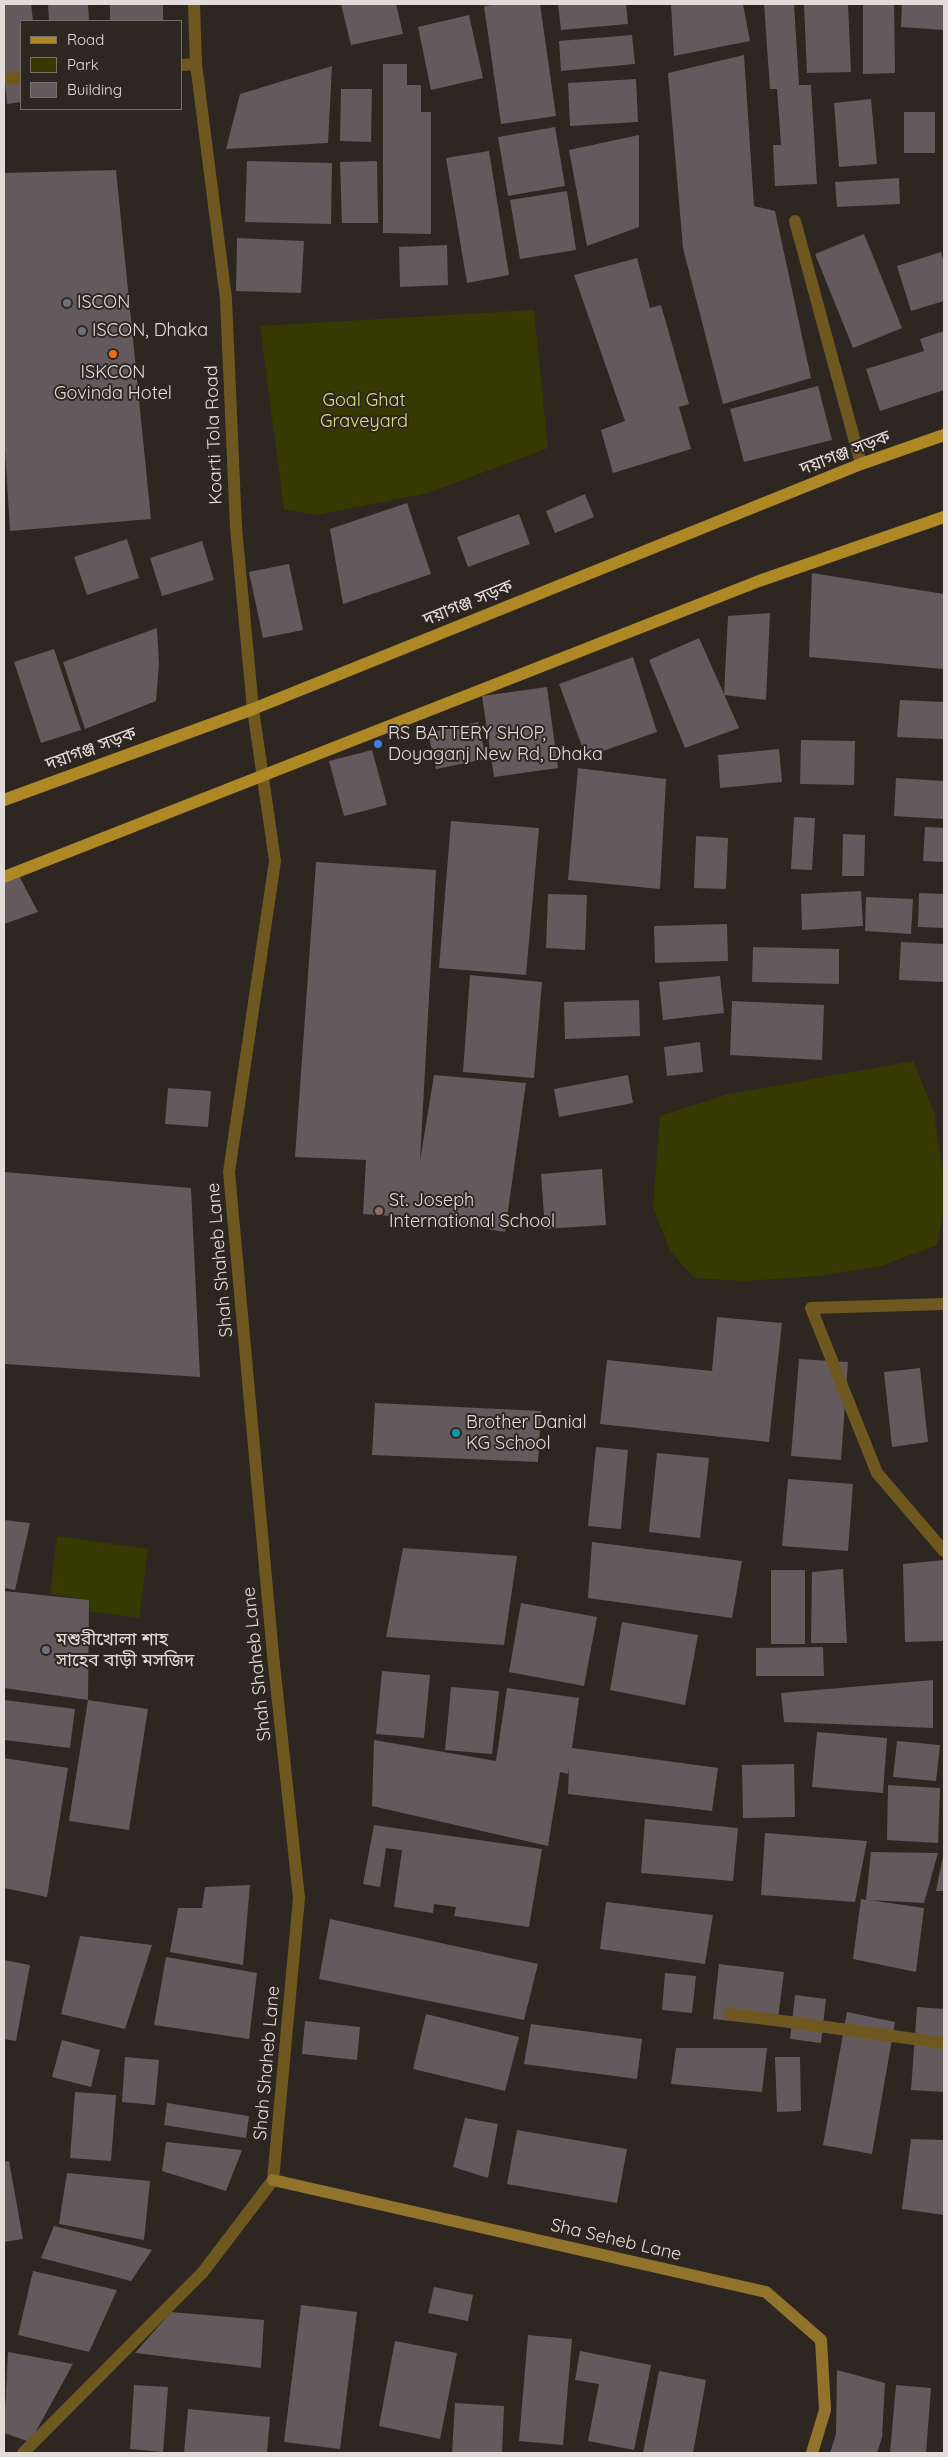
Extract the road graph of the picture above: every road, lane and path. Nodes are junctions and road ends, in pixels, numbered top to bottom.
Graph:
1 (194, 4) edge
2 (196, 64) junction
3 (182, 65) edge
4 (20, 78) edge
5 (4, 79) edge
6 (795, 222) dead end
7 (944, 435) edge
8 (861, 464) junction
9 (944, 517) edge
10 (253, 709) junction
11 (263, 776) junction
12 (4, 800) edge
13 (4, 877) edge
14 (944, 1304) edge
15 (944, 1551) edge
16 (730, 2014) dead end
17 (944, 2043) edge
18 (274, 2180) junction
19 (23, 2453) edge
20 (812, 2453) edge

1 - 2 street, Koarti Tola Road
2 - 3 street
2 - 10 street, Koarti Tola Road
4 - 5 street
6 - 8 street
7 - 8 main road, দয়াগঞ্জ সড়ক
8 - 10 main road, দয়াগঞ্জ সড়ক
9 - 11 main road
10 - 11 street, Koarti Tola Road
10 - 12 main road, দয়াগঞ্জ সড়ক
11 - 13 main road
11 - 18 street, Shah Shaheb Lane
14 - 15 street
16 - 17 street
18 - 19 street
18 - 20 street, Sha Seheb Lane

